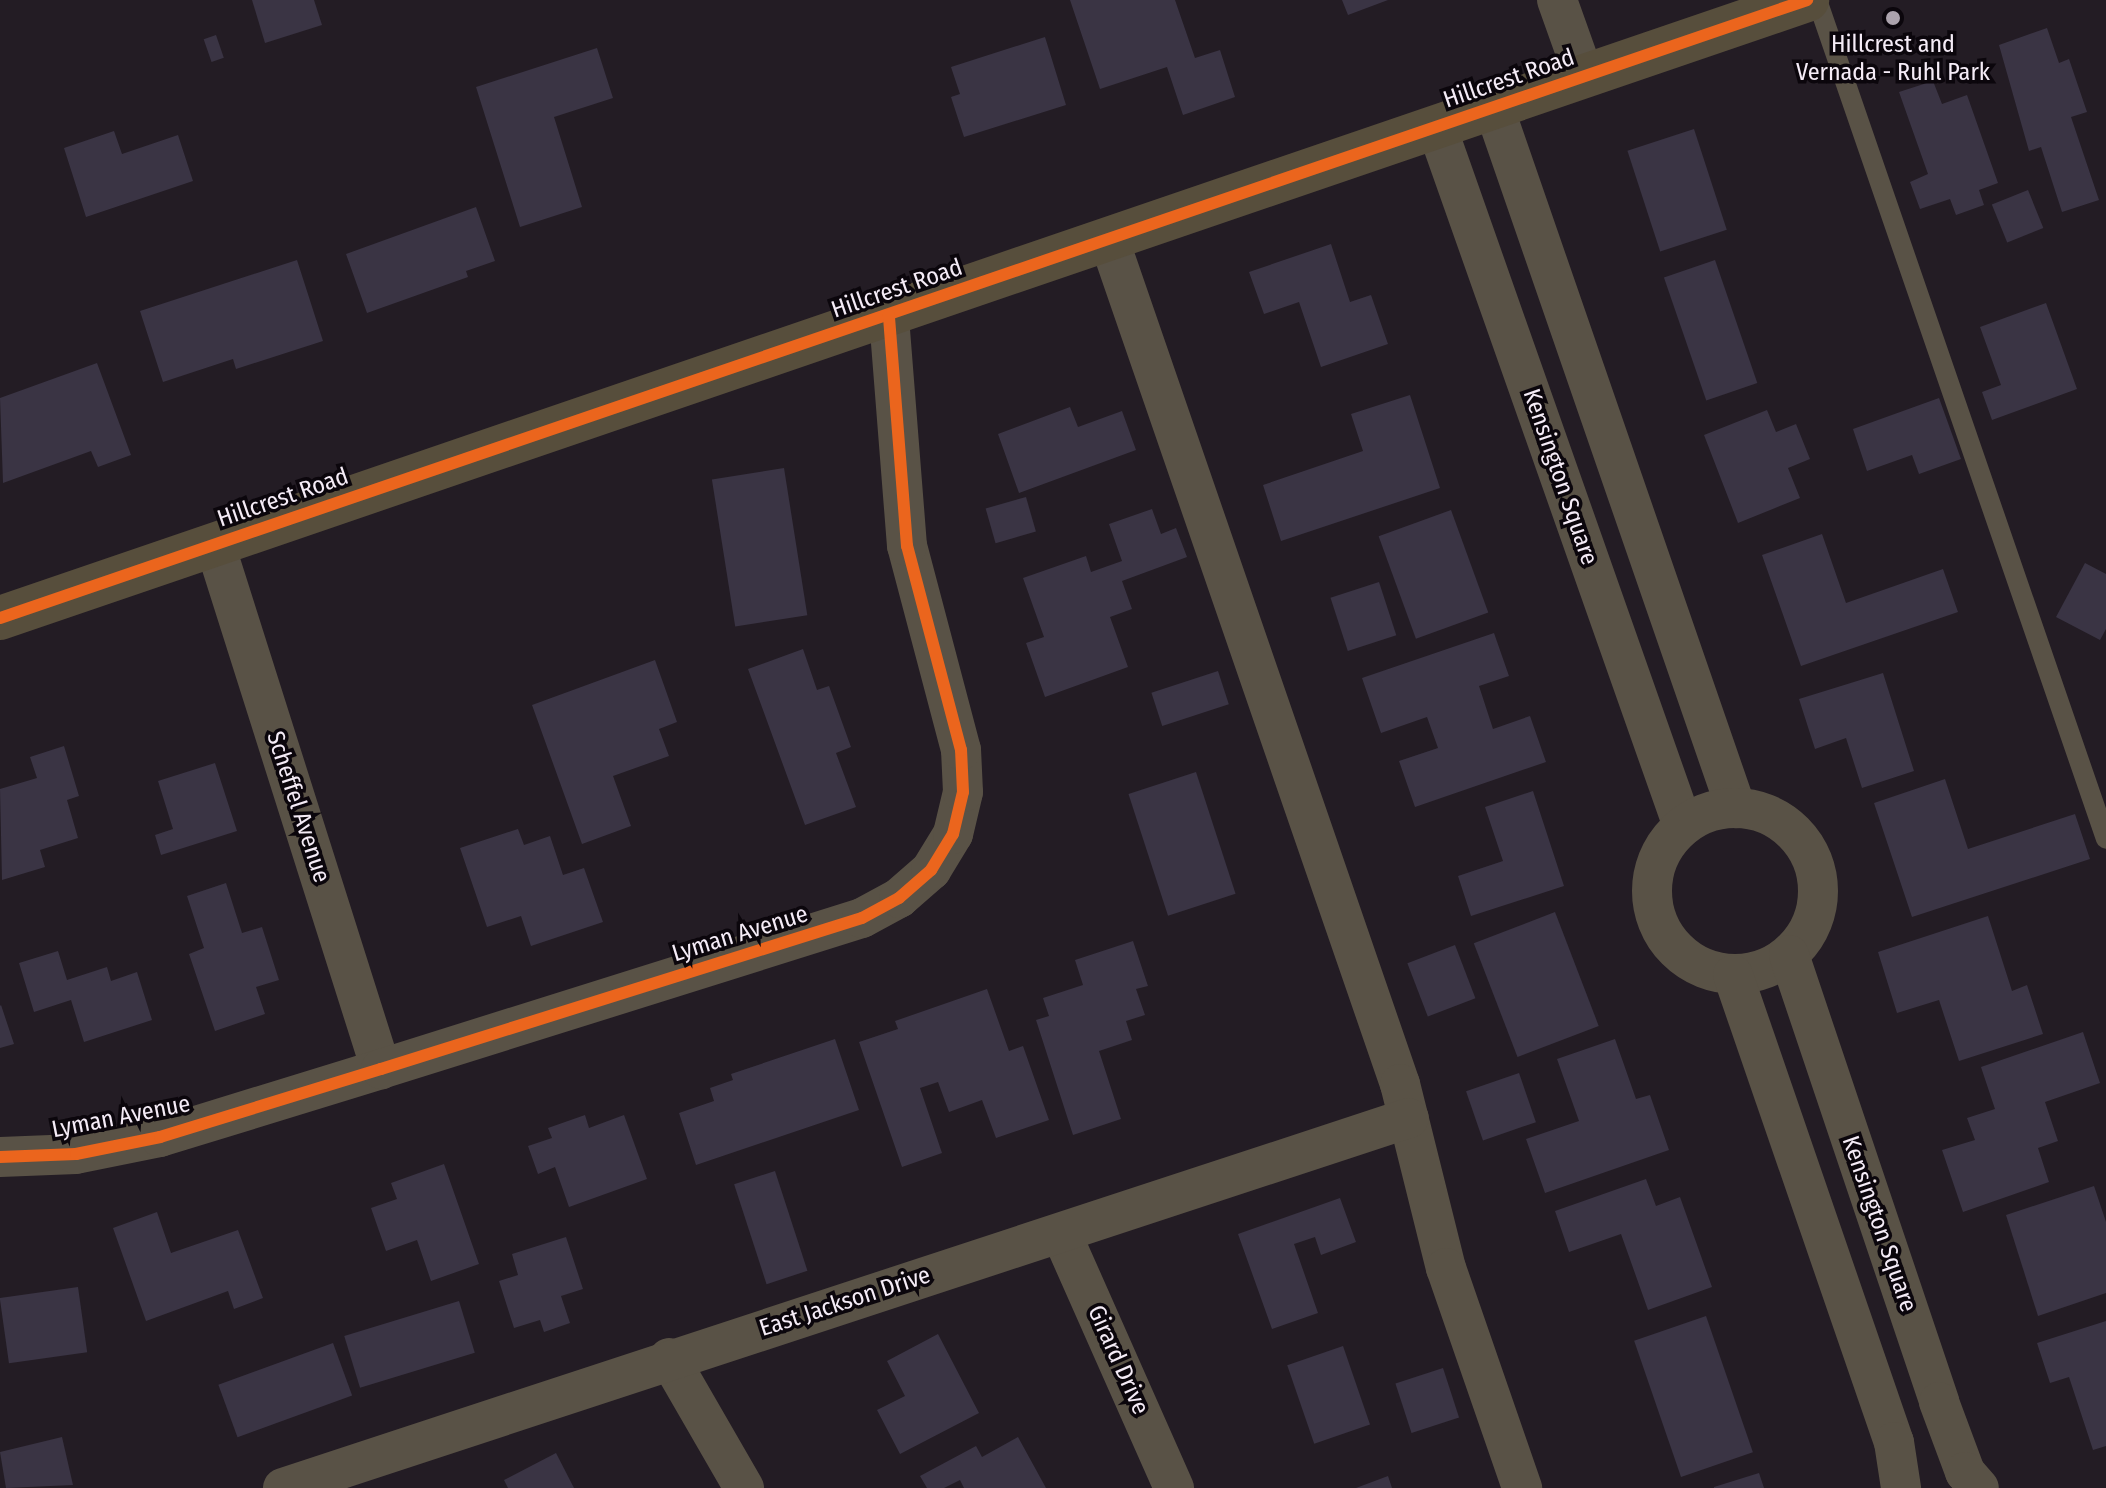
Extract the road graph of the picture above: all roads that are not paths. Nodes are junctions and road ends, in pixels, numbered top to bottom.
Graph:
1 (1557, 0) edge
2 (1807, 0) edge
3 (1817, 0) edge
4 (1584, 76) junction
5 (1494, 108) junction
6 (1437, 128) junction
7 (1109, 240) junction
8 (889, 315) junction
9 (215, 545) junction
10 (0, 618) edge
11 (1736, 808) junction
12 (1683, 826) junction
13 (2106, 839) edge
14 (1789, 955) junction
15 (1733, 975) junction
16 (381, 1069) junction
17 (1409, 1118) junction
18 (0, 1157) edge
19 (1061, 1233) junction
20 (669, 1358) junction
21 (283, 1488) edge
22 (744, 1488) edge
23 (1174, 1488) edge
24 (1522, 1488) edge
25 (1901, 1488) edge
26 (1979, 1488) edge

1 - 4 street
2 - 4 street, Hillcrest Road
3 - 13 lane
4 - 5 street, Hillcrest Road
5 - 6 street, Hillcrest Road
5 - 11 street
6 - 7 street, Hillcrest Road
6 - 12 street, Kensington Square
7 - 8 street, Hillcrest Road
7 - 17 street
8 - 9 street, Hillcrest Road
8 - 16 street, Lyman Avenue
9 - 10 street, Hillcrest Road
9 - 16 street, Scheffel Avenue
11 - 12 street
11 - 14 street
12 - 15 street
14 - 15 street
14 - 26 street, Kensington Square
15 - 25 street
16 - 18 street, Lyman Avenue
17 - 19 street, East Jackson Drive
17 - 24 street
19 - 20 street, East Jackson Drive
19 - 23 street, Girard Drive
20 - 21 street, East Jackson Drive
20 - 22 street

